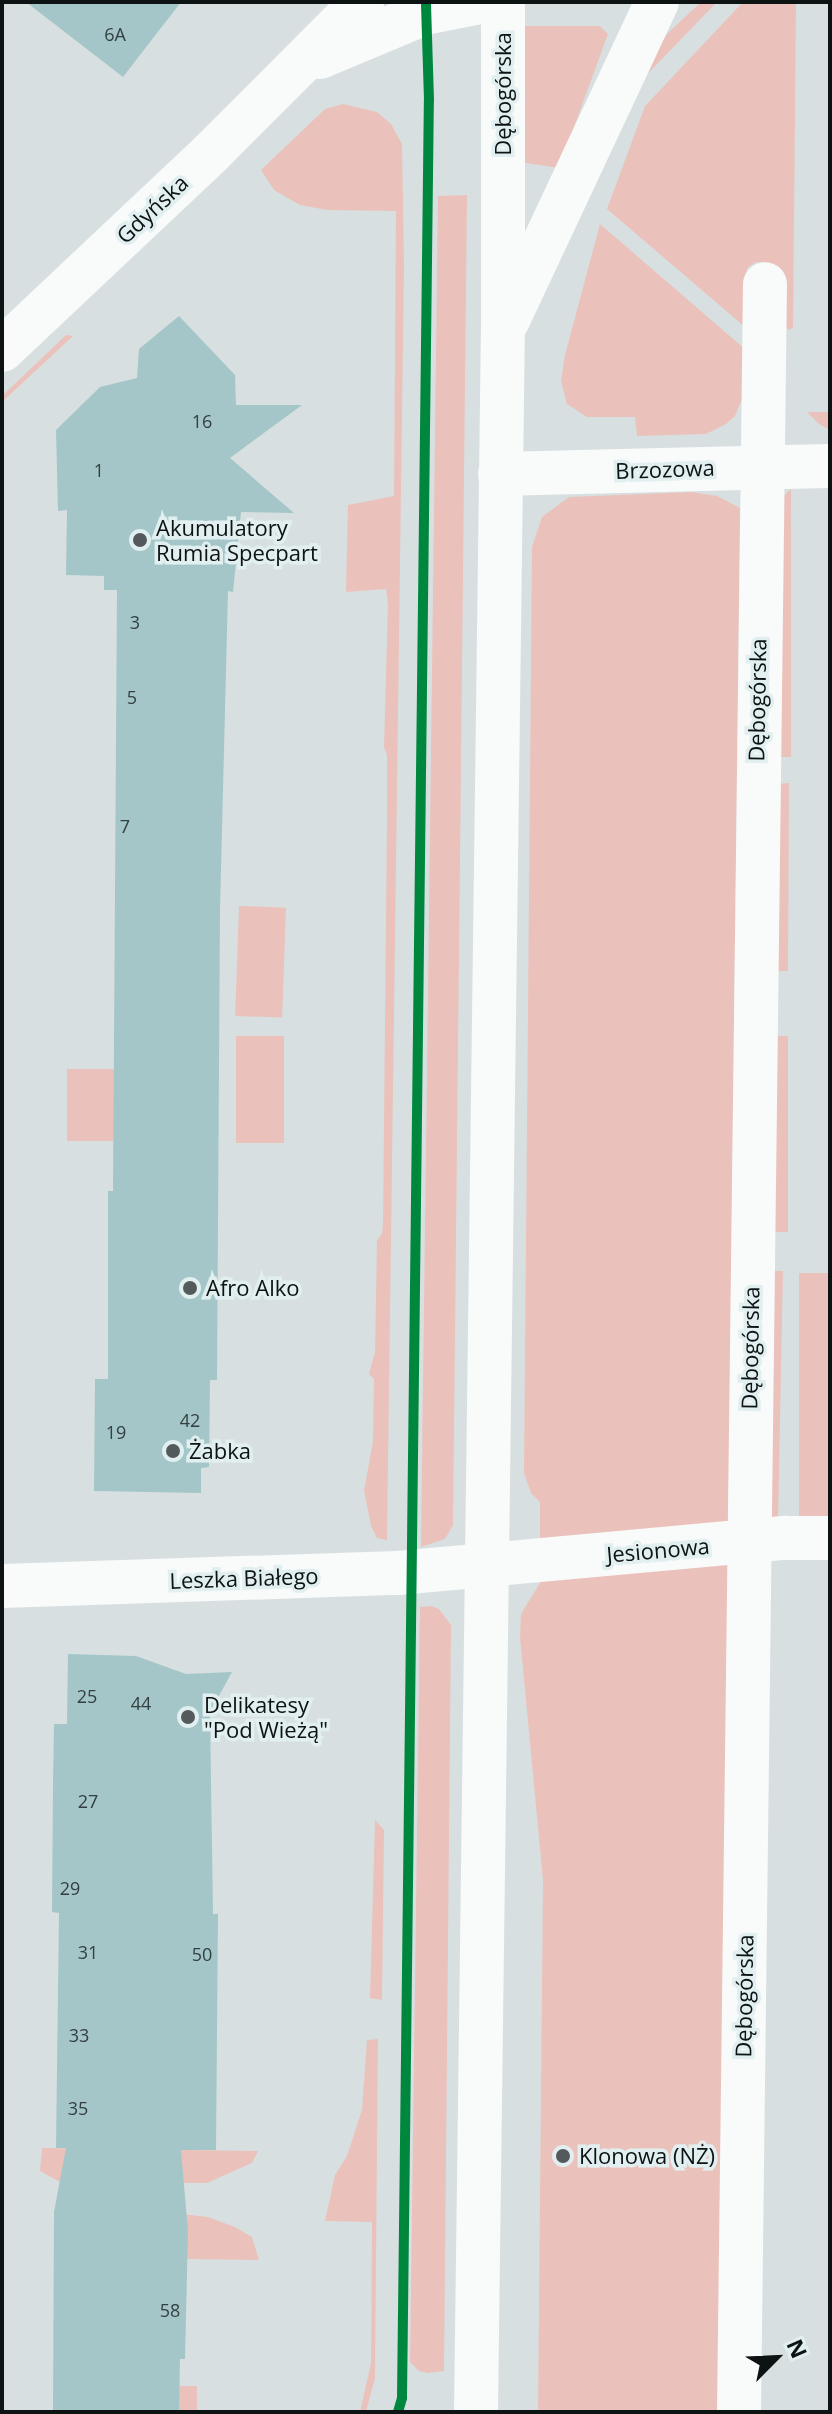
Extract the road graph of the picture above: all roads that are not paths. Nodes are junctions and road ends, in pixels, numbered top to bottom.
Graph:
1 (362, 2) edge
2 (481, 2) edge
3 (503, 2) edge
4 (657, 2) edge
5 (300, 66) junction
6 (765, 284) dead end
7 (503, 330) junction
8 (2, 350) edge
9 (760, 466) junction
10 (830, 466) edge
11 (500, 474) junction
12 (830, 1538) edge
13 (748, 1542) junction
14 (486, 1566) junction
15 (2, 1586) edge
16 (476, 2412) edge
17 (739, 2412) edge

1 - 5 street, Gdyńska
2 - 5 street, Gdyńska
3 - 7 street, Dębogórska
4 - 7 street, Dębogórska
5 - 8 street, Gdyńska
6 - 9 street, Dębogórska
7 - 11 street, Dębogórska
9 - 10 street, Brzozowa
9 - 11 street, Brzozowa
9 - 13 street, Dębogórska
11 - 14 street, Dębogórska
12 - 13 street, Jesionowa
13 - 14 street, Jesionowa
13 - 17 street, Dębogórska
14 - 15 street, Leszka Białego
14 - 16 street, Dębogórska

